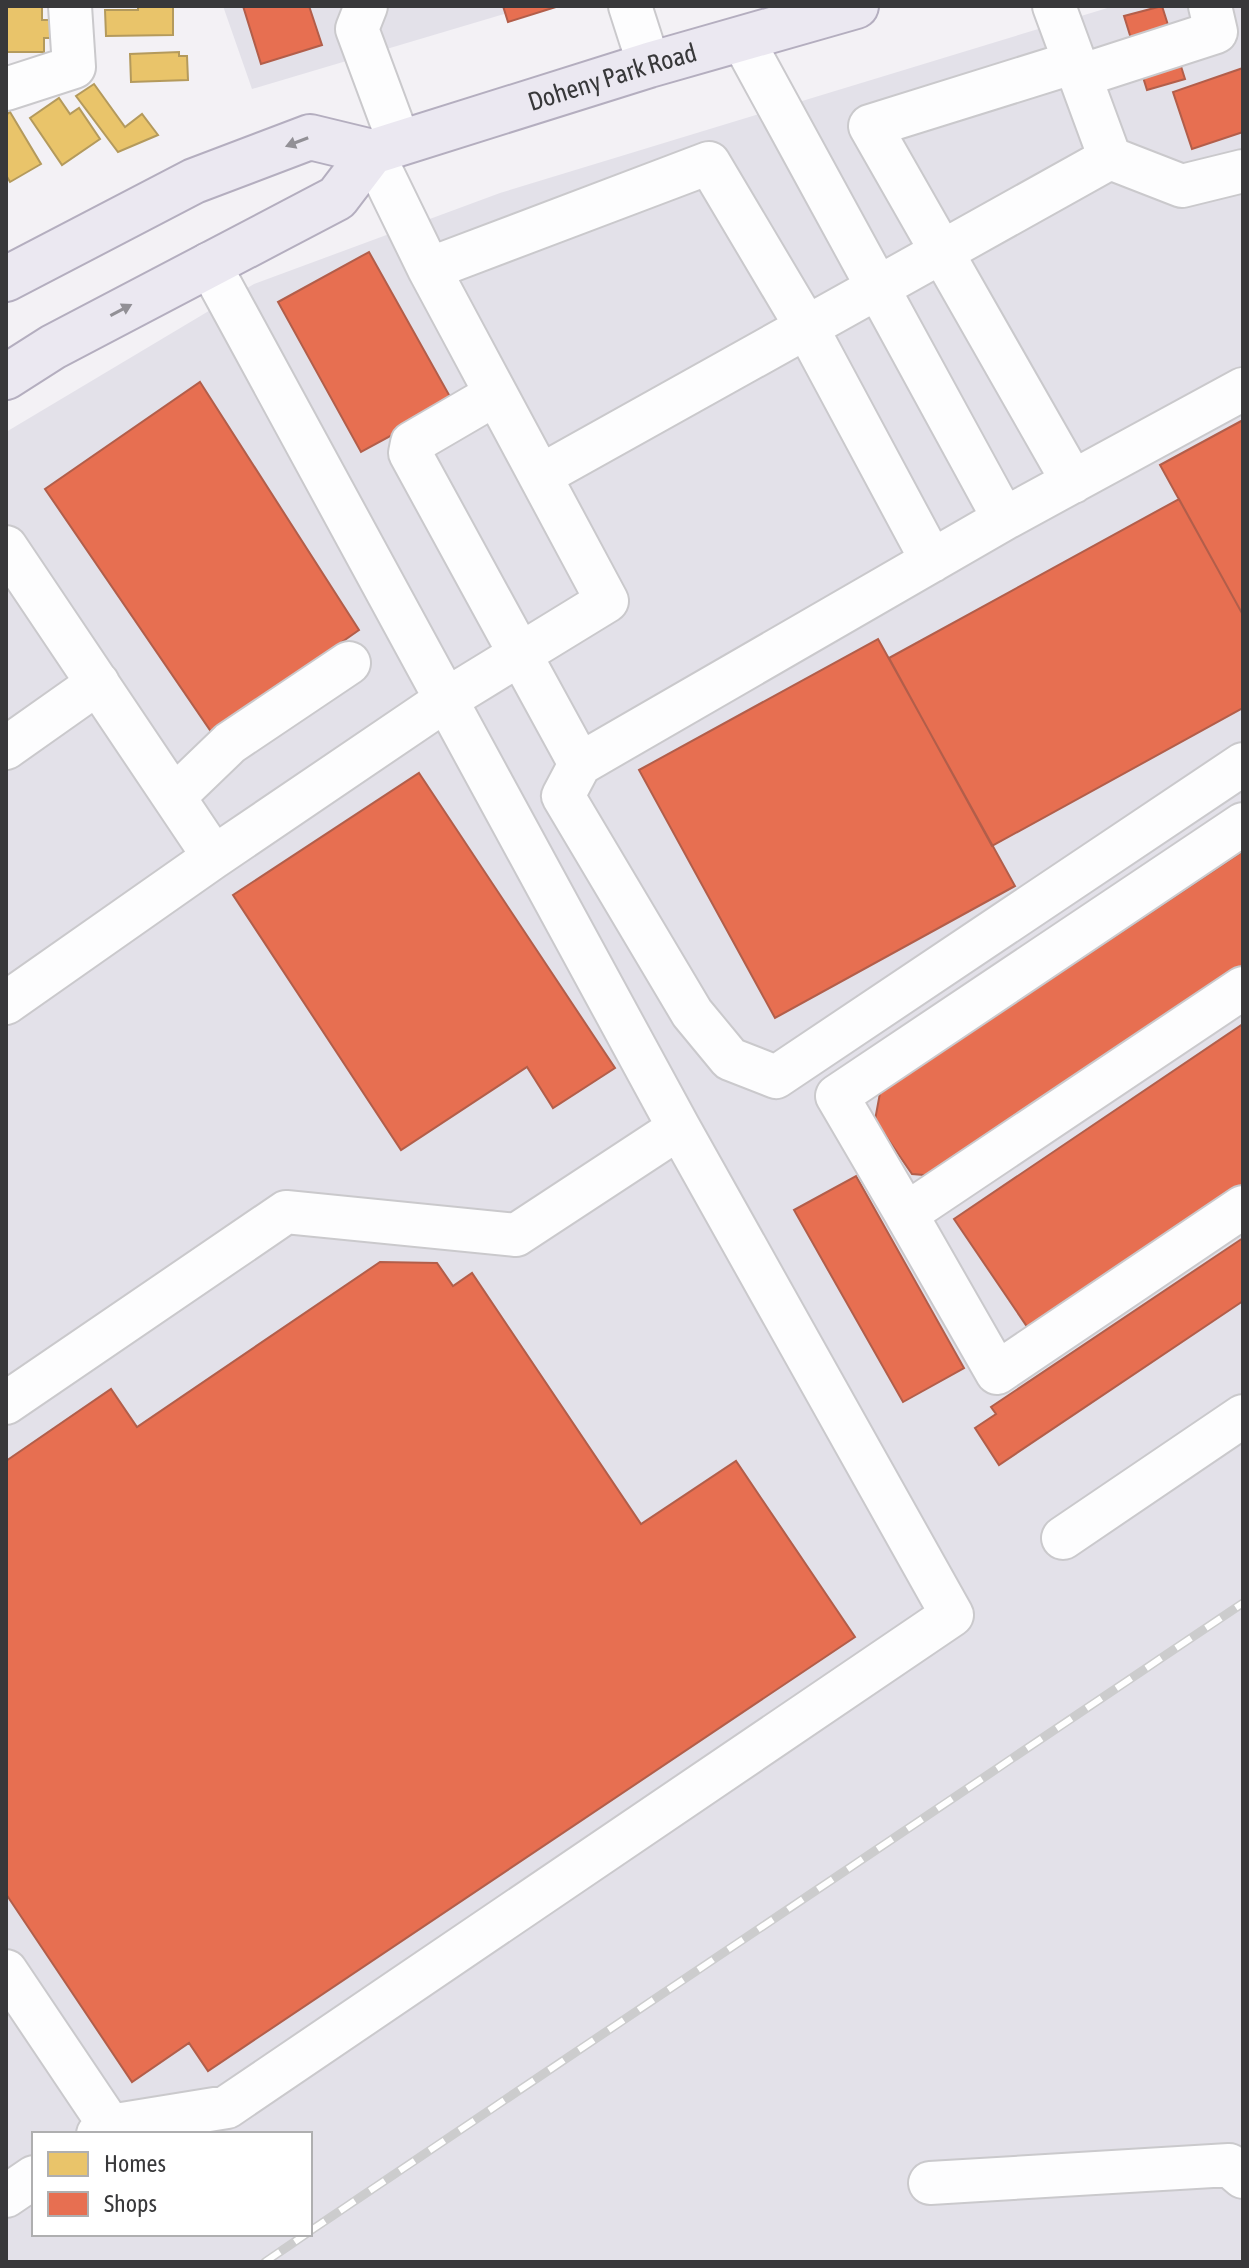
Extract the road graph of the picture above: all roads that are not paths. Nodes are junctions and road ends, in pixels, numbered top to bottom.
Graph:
1 (70, 6) edge
2 (366, 6) edge
3 (630, 6) edge
4 (856, 6) edge
5 (1054, 6) edge
6 (1210, 6) edge
7 (742, 39) junction
8 (649, 65) junction
9 (1078, 69) junction
10 (6, 89) edge
11 (386, 147) junction
12 (1110, 158) junction
13 (1243, 171) edge
14 (79, 238) junction
15 (942, 253) junction
16 (6, 256) edge
17 (209, 264) junction
18 (429, 269) junction
19 (6, 279) edge
20 (876, 290) junction
21 (807, 328) junction
22 (6, 377) edge
23 (1243, 389) edge
24 (496, 394) junction
25 (540, 476) junction
26 (1073, 482) junction
27 (1004, 519) junction
28 (6, 547) edge
29 (932, 561) junction
30 (521, 655) junction
31 (349, 663) dead end
32 (98, 683) junction
33 (447, 699) junction
34 (6, 748) edge
35 (580, 764) junction
36 (1243, 764) edge
37 (174, 797) junction
38 (1243, 824) edge
39 (214, 857) junction
40 (1243, 988) edge
41 (6, 1003) edge
42 (679, 1128) junction
43 (1243, 1207) edge
44 (906, 1214) junction
45 (6, 1403) edge
46 (1243, 1416) edge
47 (1063, 1538) dead end
48 (6, 1971) edge
49 (104, 2130) edge
50 (1243, 2177) edge
51 (32, 2178) edge
52 (930, 2183) dead end
53 (6, 2196) edge

1 - 10 lane
2 - 11 lane
3 - 8 lane
4 - 7 main road, Doheny Park Road
5 - 9 lane
6 - 9 lane
7 - 8 main road, Doheny Park Road
7 - 20 lane
8 - 11 main road, Doheny Park Road
9 - 12 lane
9 - 15 lane
11 -> 14 main road
11 - 17 main road
11 - 18 lane
12 - 13 lane
12 - 15 lane
14 - 16 main road
14 - 19 main road
15 - 20 lane
15 - 26 lane
22 -> 17 main road
17 - 33 lane
18 - 21 lane
18 - 24 lane
20 - 21 lane
20 - 27 lane
21 - 25 lane
21 - 29 lane
23 - 26 lane
24 - 25 lane
24 - 30 lane
25 - 30 lane
26 - 27 lane
27 - 29 lane
28 - 32 lane
29 - 35 lane
30 - 33 lane
30 - 35 lane
31 - 37 lane
32 - 34 lane
32 - 37 lane
33 - 39 lane
33 - 42 lane
35 - 36 lane
37 - 39 lane
38 - 44 lane
39 - 41 lane
40 - 44 lane
42 - 45 lane
42 - 49 lane
43 - 44 lane
46 - 47 lane
48 - 49 lane
50 - 52 lane
51 - 53 lane

